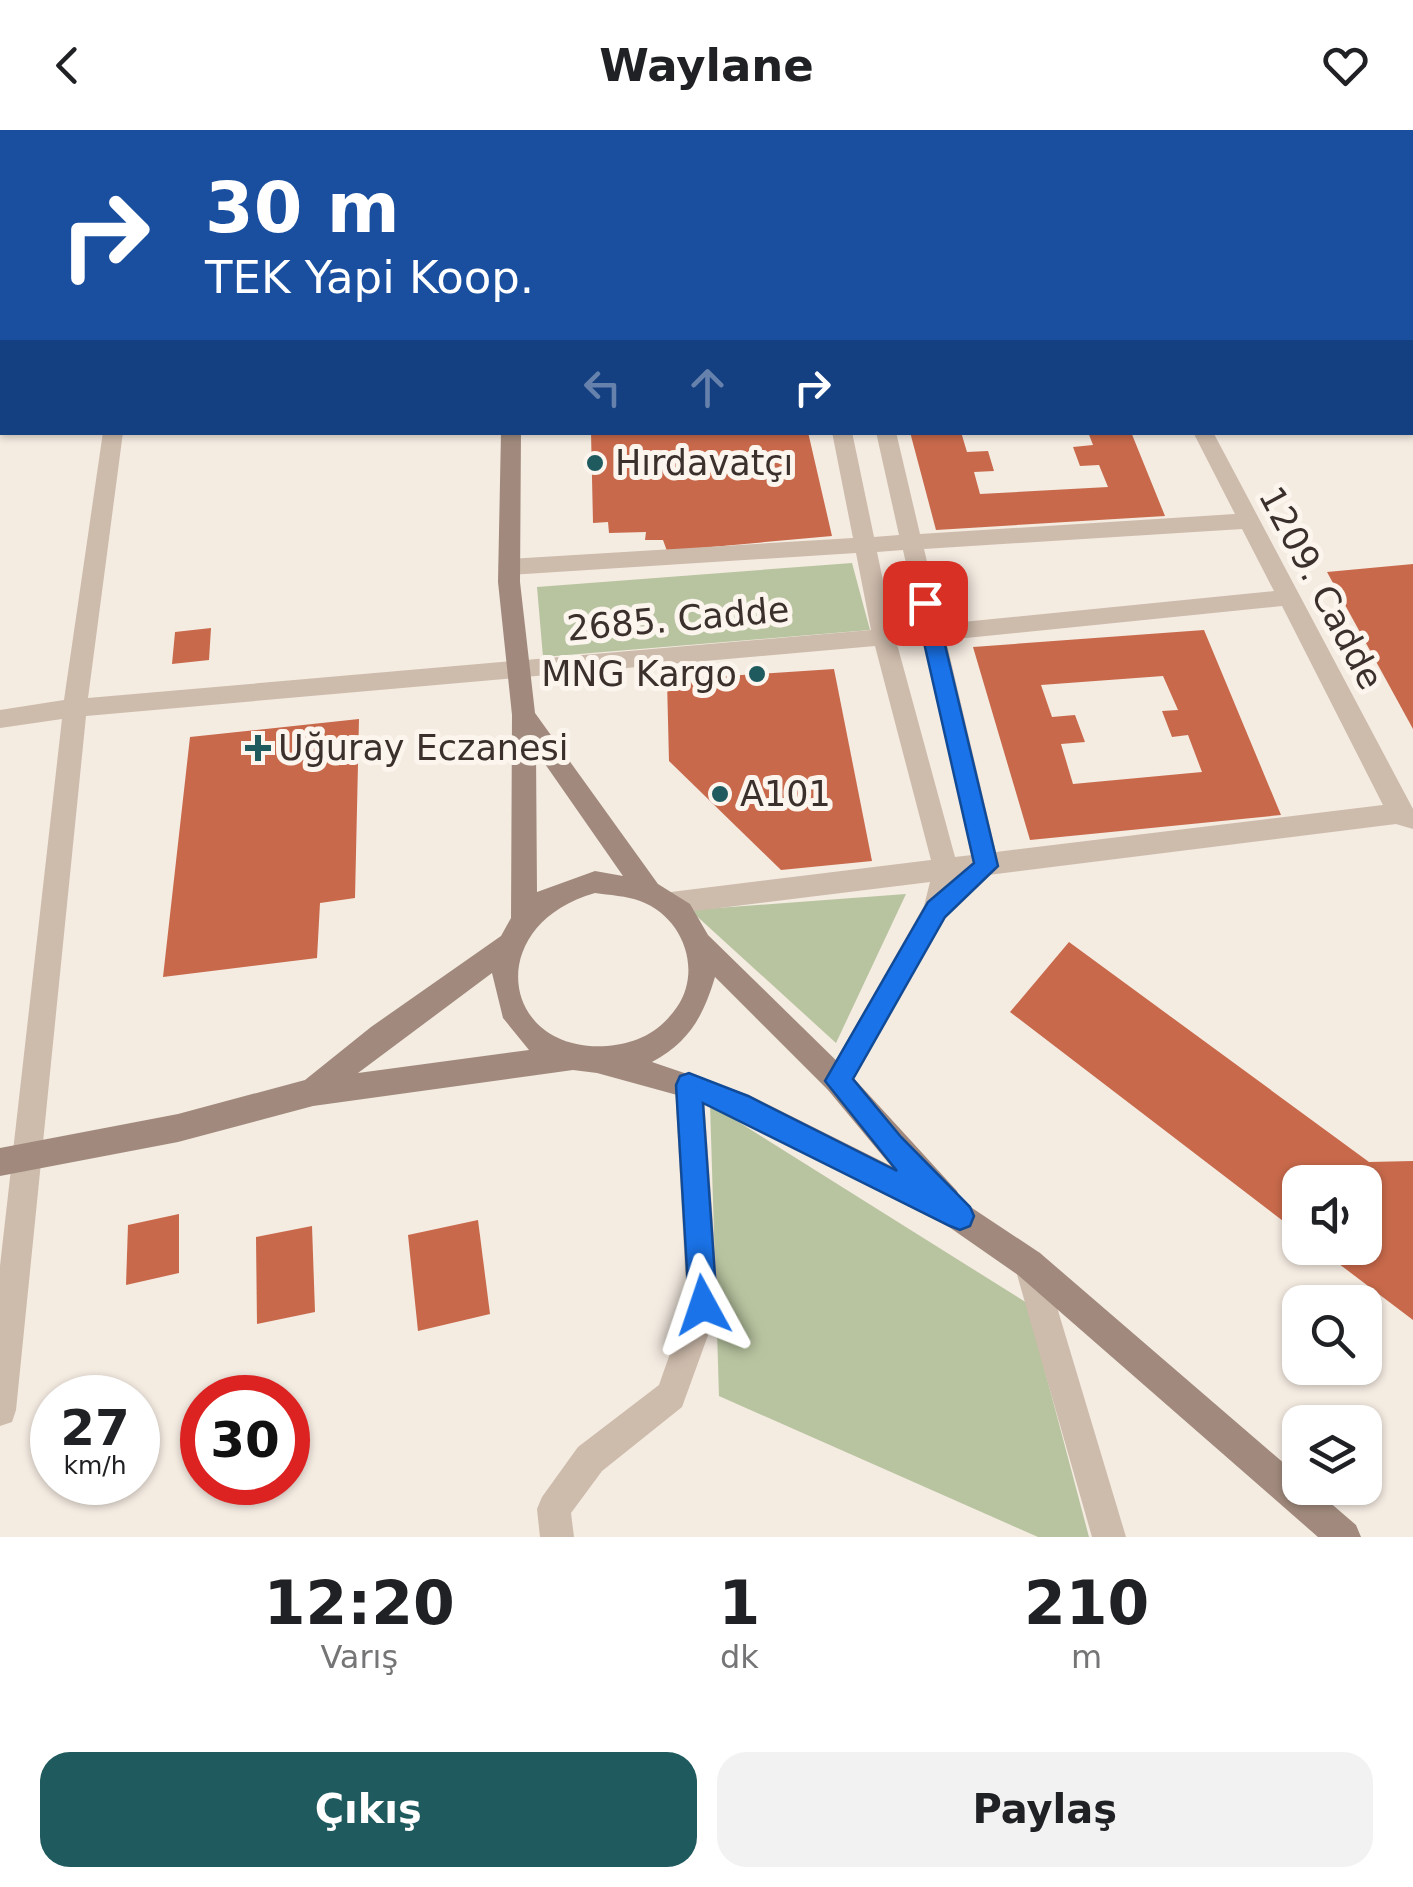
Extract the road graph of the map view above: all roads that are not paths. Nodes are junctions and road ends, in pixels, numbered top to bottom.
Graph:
1 (113, 435) edge
2 (510, 435) edge
3 (843, 435) edge
4 (887, 435) edge
5 (1204, 435) edge
6 (1246, 520) junction
7 (911, 543) junction
8 (865, 546) junction
9 (509, 566) junction
10 (1286, 598) junction
11 (932, 634) junction
12 (884, 637) junction
13 (518, 667) junction
14 (75, 708) junction
15 (524, 715) junction
16 (0, 719) edge
17 (1406, 818) edge
18 (987, 866) junction
19 (946, 870) junction
20 (660, 896) junction
21 (936, 909) junction
22 (524, 920) junction
23 (509, 944) junction
24 (700, 944) junction
25 (571, 1058) junction
26 (604, 1062) junction
27 (838, 1081) junction
28 (689, 1085) junction
29 (313, 1092) junction
30 (13, 1159) edge
31 (960, 1216) junction
32 (1028, 1264) junction
33 (0, 1410) edge
34 (558, 1537) edge
35 (1109, 1537) edge
36 (1344, 1537) edge

1 - 14 street
2 - 9 main road
3 - 8 street
4 - 7 street
5 - 6 street, 1209. Cadde
6 - 7 street
6 - 10 street, 1209. Cadde
7 - 8 street
7 - 11 street
8 - 9 street
8 - 12 street
9 - 13 main road
10 - 11 street, 2685. Cadde
10 - 17 street, 1209. Cadde
11 - 12 street, 2685. Cadde
11 - 18 street
12 - 13 street, 2685. Cadde
12 - 19 street
13 - 14 street, 2685. Cadde
13 - 15 main road
14 - 16 street, 2685. Cadde
14 - 30 street
15 - 20 main road
15 - 22 main road
17 - 18 street
18 - 19 street
18 - 21 street
19 - 20 street
19 - 21 street
20 - 22 main road
20 - 24 main road
21 - 27 street
22 - 23 main road
23 - 25 main road
23 - 29 main road
24 - 26 main road
24 - 27 main road
25 - 26 main road
25 - 29 main road
26 - 28 main road
27 - 31 main road
28 - 31 main road
28 - 34 street
29 - 30 main road
30 - 33 street
31 - 32 main road
32 - 35 street
32 - 36 main road

